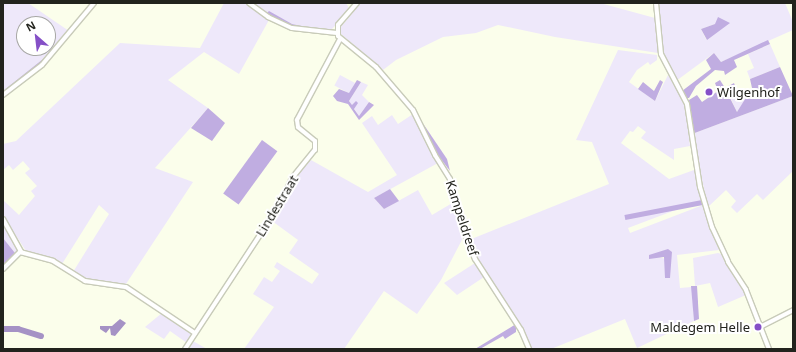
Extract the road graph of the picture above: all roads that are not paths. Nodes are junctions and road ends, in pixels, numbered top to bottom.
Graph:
1 (94, 3) edge
2 (249, 3) edge
3 (357, 3) edge
4 (656, 3) edge
5 (337, 33) junction
6 (340, 39) junction
7 (3, 95) edge
8 (3, 219) edge
9 (21, 252) junction
10 (3, 269) edge
11 (793, 310) edge
12 (760, 327) junction
13 (195, 333) junction
14 (185, 349) edge
15 (529, 349) edge
16 (769, 349) edge

1 - 7 street
2 - 5 street
3 - 5 street
4 - 12 street
5 - 6 street
6 - 13 street, Lindestraat
6 - 15 street, Kampeldreef
8 - 9 street
9 - 10 street
9 - 13 street
11 - 12 street
12 - 16 street
13 - 14 street, Lindestraat

